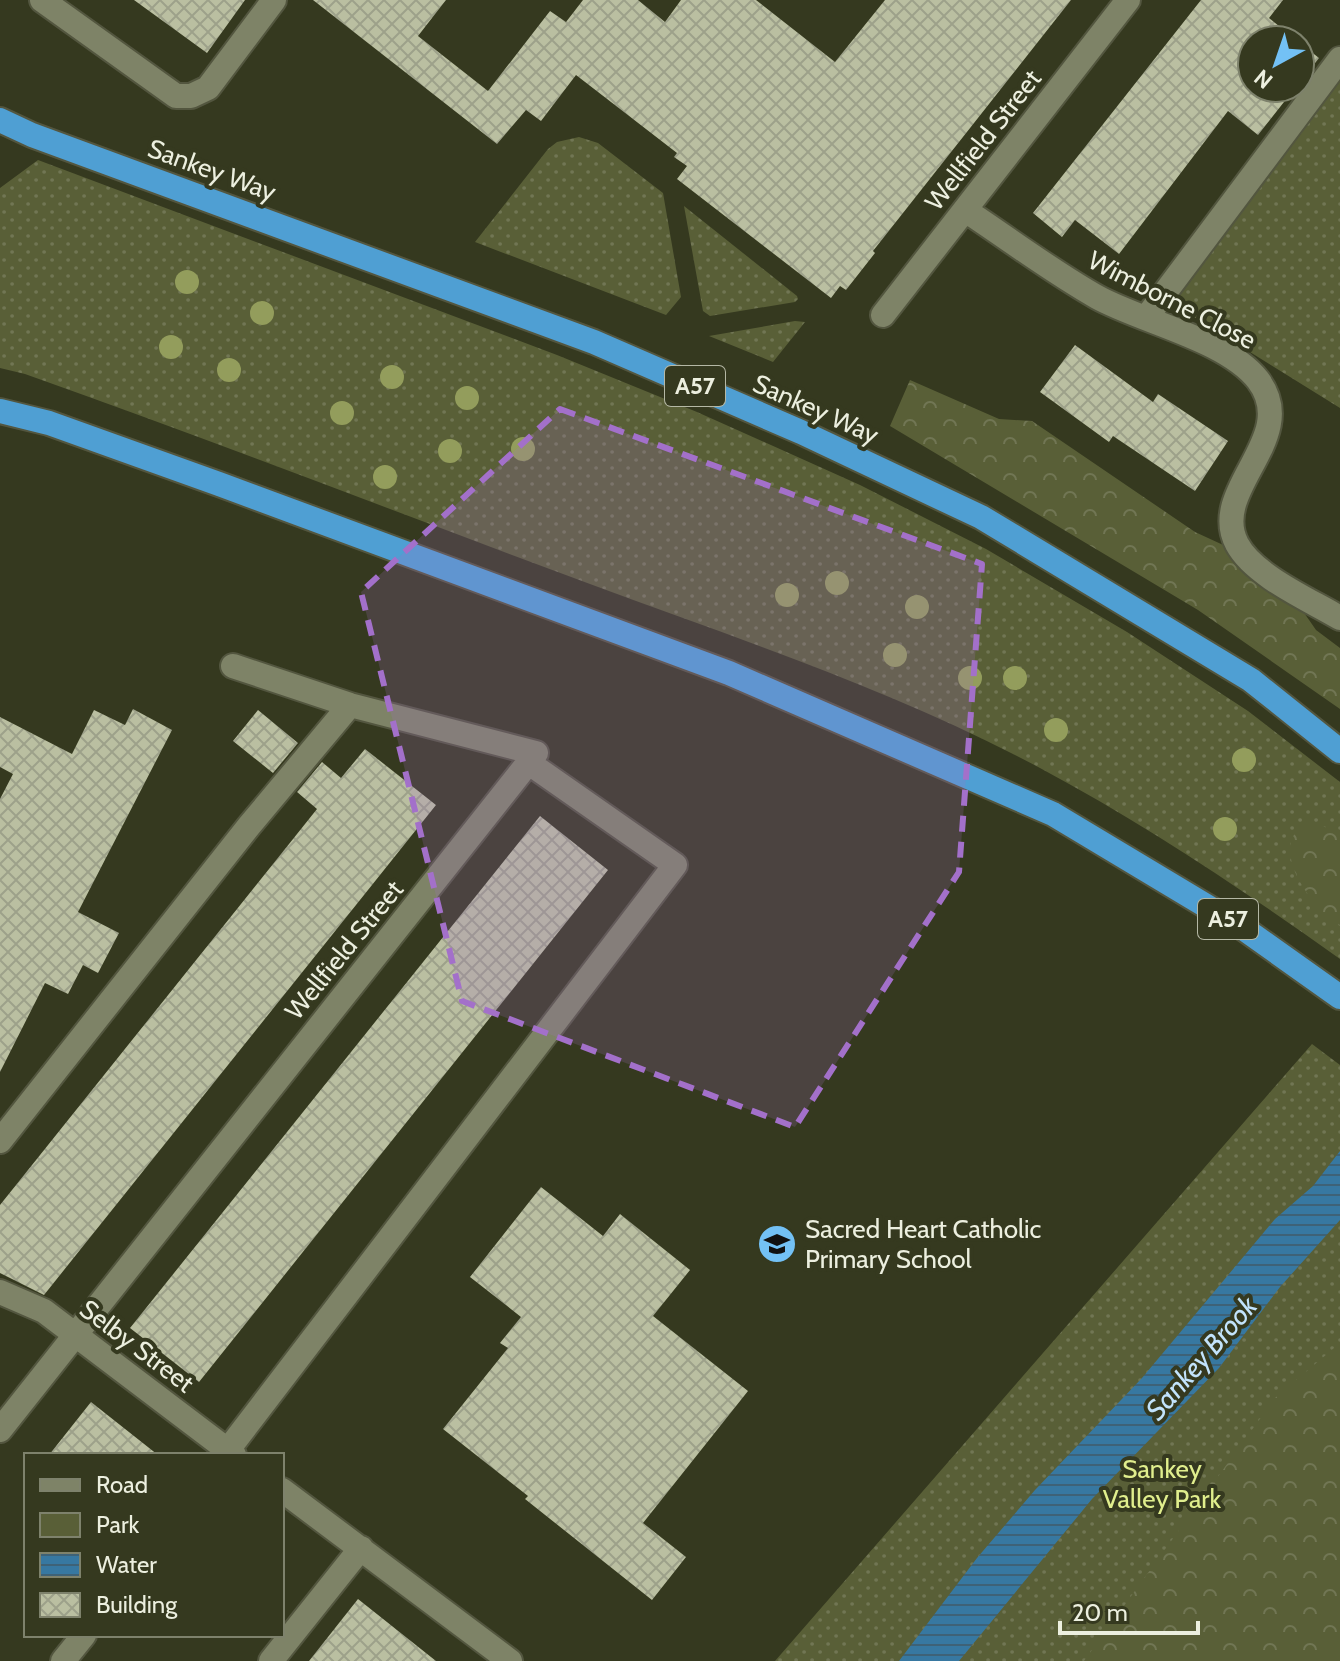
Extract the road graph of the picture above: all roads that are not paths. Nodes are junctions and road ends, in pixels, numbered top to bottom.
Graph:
1 (42, 0) edge
2 (274, 0) edge
3 (1128, 0) edge
4 (1340, 59) edge
5 (0, 120) edge
6 (965, 210) junction
7 (883, 315) dead end
8 (1146, 318) junction
9 (0, 411) edge
10 (1340, 618) edge
11 (233, 666) dead end
12 (350, 705) junction
13 (1340, 751) edge
14 (529, 763) junction
15 (1340, 997) edge
16 (0, 1141) edge
17 (0, 1292) edge
18 (74, 1334) junction
19 (0, 1430) edge
20 (229, 1453) edge
21 (284, 1491) edge
22 (361, 1548) junction
23 (82, 1637) edge
24 (479, 1652) edge
25 (63, 1661) edge
26 (271, 1661) edge
27 (510, 1661) edge

1 - 2 street
3 - 6 street, Wellfield Street
4 - 8 street
5 - 13 highway, Sankey Way / A57
6 - 7 street, Wellfield Street
6 - 8 street, Wimborne Close
8 - 10 street, Wimborne Close
9 - 15 highway, A57
11 - 12 street
12 - 14 street
12 - 16 street
14 - 18 street, Wellfield Street
14 - 20 street
17 - 18 street, Selby Street
18 - 19 street, Wellfield Street
18 - 20 street, Selby Street
21 - 22 street
22 - 24 street
22 - 26 street
23 - 25 street
24 - 27 street

